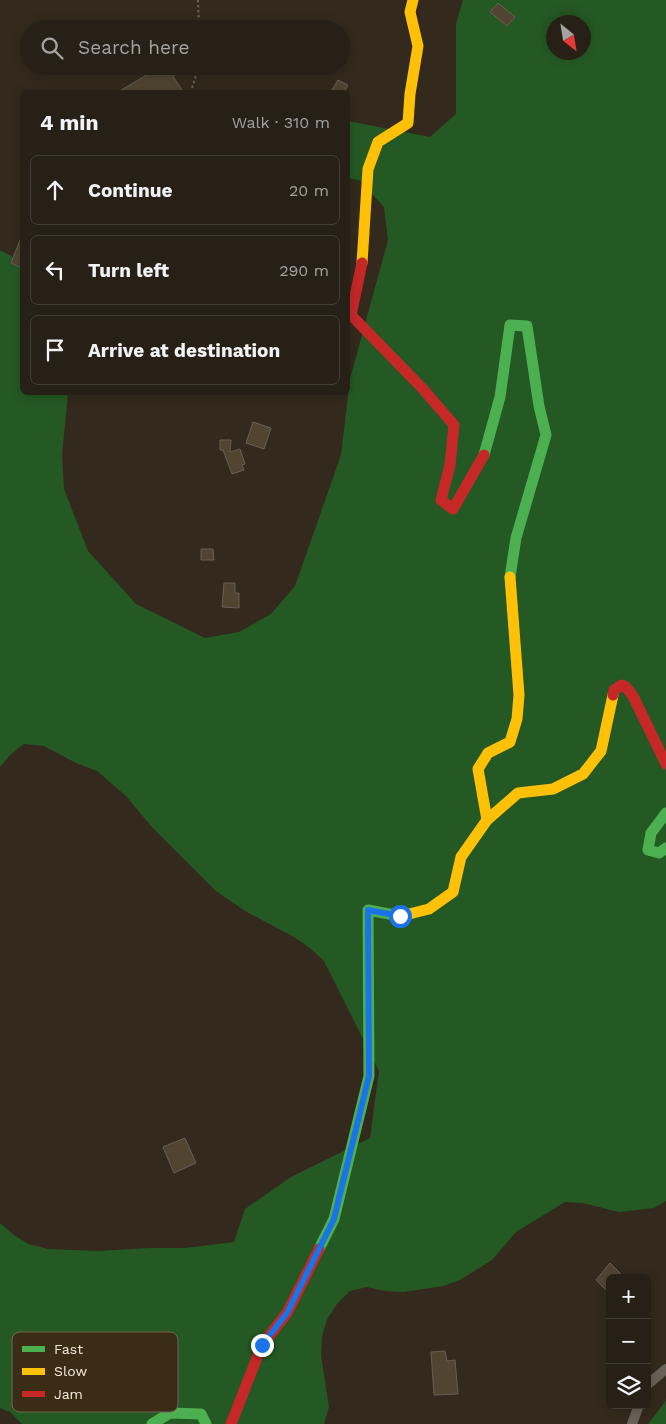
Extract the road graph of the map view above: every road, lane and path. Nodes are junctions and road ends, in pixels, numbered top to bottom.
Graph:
1 (198, 0) edge
2 (414, 0) edge
3 (199, 20) edge
4 (196, 75) edge
5 (190, 90) edge
6 (666, 764) edge
7 (666, 813) edge
8 (487, 820) junction
9 (666, 848) edge
10 (666, 1369) edge
11 (651, 1382) edge
12 (638, 1409) edge
13 (152, 1424) edge
14 (206, 1424) edge
15 (231, 1424) edge
16 (632, 1424) edge

1 - 3 path
2 - 8 street
4 - 5 path
6 - 8 street
7 - 9 street
8 - 15 street
10 - 11 street
12 - 16 street
13 - 14 street

